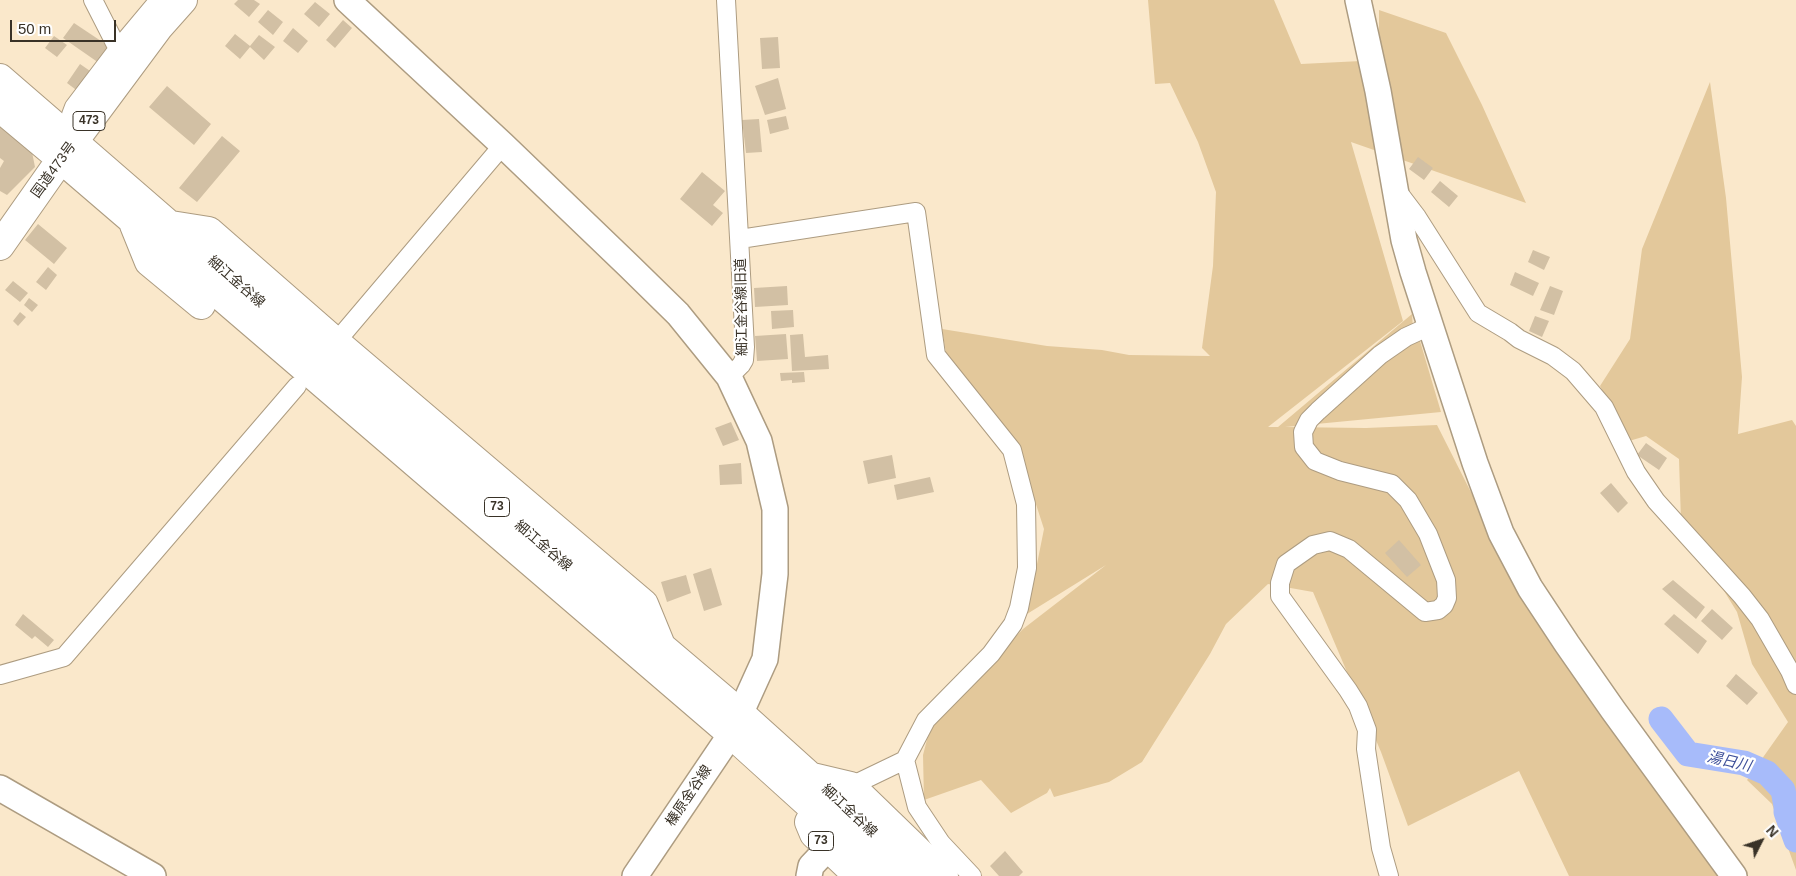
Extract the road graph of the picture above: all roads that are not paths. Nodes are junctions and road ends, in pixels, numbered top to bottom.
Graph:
1 (93, 0) edge
2 (159, 0) edge
3 (183, 0) edge
4 (347, 0) edge
5 (726, 0) edge
6 (1358, 0) edge
7 (152, 22) junction
8 (118, 49) junction
9 (0, 78) edge
10 (0, 108) edge
11 (71, 116) dead end
12 (503, 146) junction
13 (68, 151) junction
14 (1396, 190) junction
15 (132, 221) junction
16 (171, 225) junction
17 (740, 239) junction
18 (0, 246) edge
19 (1430, 326) junction
20 (336, 342) junction
21 (729, 377) junction
22 (297, 386) junction
23 (653, 654) junction
24 (0, 674) edge
25 (1796, 685) edge
26 (736, 724) junction
27 (905, 760) junction
28 (805, 786) junction
29 (851, 786) junction
30 (0, 788) edge
31 (828, 848) junction
32 (153, 876) edge
33 (635, 876) edge
34 (809, 876) edge
35 (858, 876) edge
36 (888, 876) edge
37 (917, 876) edge
38 (944, 876) edge
39 (972, 876) edge
40 (1389, 876) edge
41 (1734, 876) edge

1 - 8 street
2 - 7 street
3 - 7 main road, 国道473号 / 473
4 - 12 street
5 - 17 street, 細江金谷線旧道
6 - 14 street
7 - 8 street
7 - 13 main road, 国道473号 / 473
8 - 11 street
9 - 13 main road, 473
10 - 13 main road
12 - 20 street
12 - 21 street
13 - 15 main road, 細江金谷線 / 73
13 - 16 main road, 細江金谷線 / 73
13 - 18 main road, 国道473号 / 473
14 - 19 street
14 - 25 street
15 - 22 main road
15 - 23 main road, 細江金谷線 / 73
16 - 20 main road
16 - 23 main road, 細江金谷線 / 73
17 - 21 street, 細江金谷線旧道
17 - 27 street
19 - 40 street
19 - 41 street
20 - 23 main road
21 - 26 street
22 - 23 main road
22 - 24 street
23 - 26 main road, 細江金谷線 / 73
26 - 28 main road, 細江金谷線 / 73
26 - 33 street, 榛原金谷線
27 - 29 street
27 - 39 street
28 - 29 main road
28 - 31 main road, 73
28 - 36 main road, 細江金谷線 / 73
28 - 37 main road, 細江金谷線 / 73
29 - 38 main road
30 - 32 street
31 - 34 street
31 - 35 main road, 73

